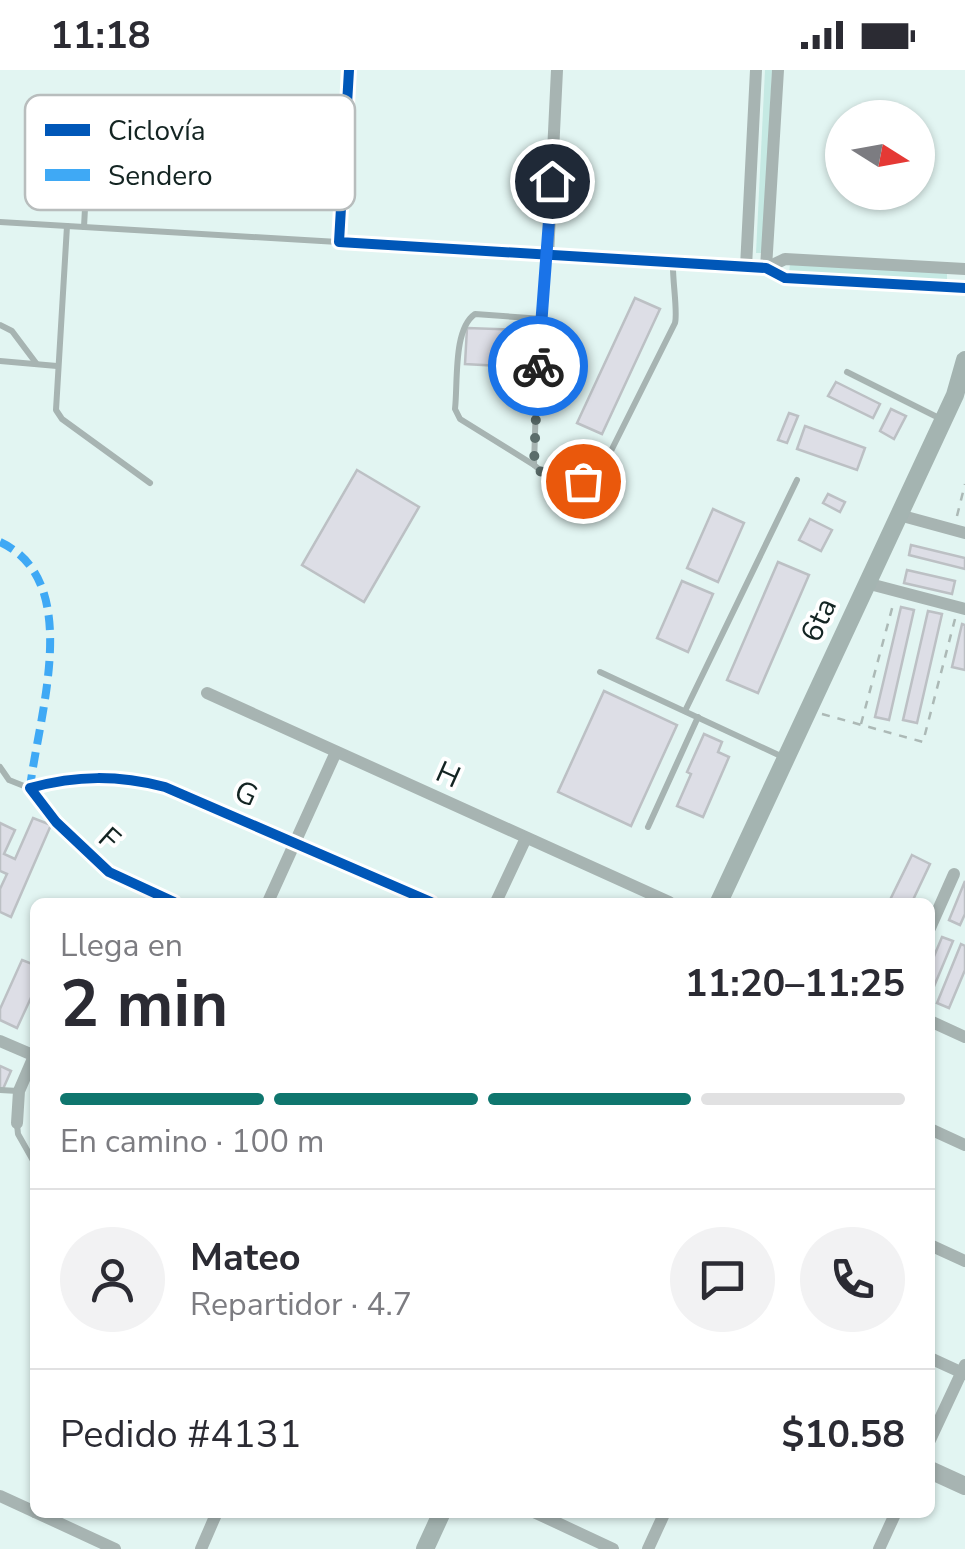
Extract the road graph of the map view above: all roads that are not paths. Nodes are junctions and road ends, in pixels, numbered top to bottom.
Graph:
1 (349, 70) edge
2 (557, 70) edge
3 (756, 70) edge
4 (778, 70) edge
5 (348, 95) edge
6 (85, 210) edge
7 (341, 210) edge
8 (0, 222) edge
9 (67, 226) junction
10 (84, 227) junction
11 (339, 242) junction
12 (548, 256) junction
13 (673, 262) junction
14 (746, 267) junction
15 (766, 268) junction
16 (965, 269) edge
17 (965, 288) edge
18 (543, 319) junction
19 (0, 326) edge
20 (965, 360) edge
21 (0, 361) edge
22 (37, 364) junction
23 (58, 366) junction
24 (846, 372) dead end
25 (952, 415) edge
26 (534, 464) junction
27 (796, 480) dead end
28 (150, 483) dead end
29 (898, 515) junction
30 (959, 531) edge
31 (866, 583) junction
32 (961, 608) edge
33 (600, 672) dead end
34 (207, 693) dead end
35 (685, 711) junction
36 (698, 718) junction
37 (336, 752) junction
38 (786, 758) junction
39 (0, 766) edge
40 (30, 788) junction
41 (648, 827) dead end
42 (526, 838) junction
43 (295, 843) junction
44 (954, 874) dead end
45 (165, 898) edge
46 (270, 898) edge
47 (422, 898) edge
48 (498, 898) edge
49 (659, 898) edge
50 (722, 898) edge
51 (935, 917) edge
52 (935, 1023) edge
53 (965, 1037) edge
54 (0, 1041) edge
55 (30, 1053) edge
56 (30, 1066) edge
57 (0, 1090) edge
58 (19, 1090) junction
59 (17, 1123) joint
60 (935, 1131) edge
61 (965, 1145) edge
62 (30, 1155) edge
63 (935, 1247) edge
64 (965, 1261) edge
65 (935, 1360) edge
66 (964, 1370) edge
67 (935, 1430) edge
68 (935, 1472) edge
69 (965, 1486) edge
70 (0, 1496) edge
71 (30, 1510) edge
72 (48, 1518) edge
73 (214, 1518) edge
74 (439, 1518) edge
75 (547, 1518) edge
76 (662, 1518) edge
77 (893, 1518) edge
78 (115, 1549) edge
79 (200, 1549) edge
80 (425, 1549) edge
81 (614, 1549) edge
82 (648, 1549) edge
83 (879, 1549) edge

1 - 5 street
2 - 12 street
3 - 14 street
4 - 15 street
6 - 10 lane
7 - 11 street
8 - 9 lane
9 - 10 lane
9 - 23 lane
10 - 11 lane
11 - 12 street
12 - 13 street
12 - 18 lane
13 - 14 street
13 - 26 lane
14 - 15 street
15 - 16 street
15 - 17 street
18 - 26 lane
18 - 26 lane
19 - 22 lane
20 - 25 main road, 6ta
21 - 22 lane
22 - 23 lane
23 - 28 lane
24 - 25 lane
25 - 29 main road, 6ta
27 - 35 lane
29 - 30 street
29 - 31 main road, 6ta
31 - 32 street
31 - 38 main road, 6ta
33 - 35 lane
34 - 37 street, H
35 - 36 lane
36 - 38 lane
36 - 41 lane
37 - 42 street, H
37 - 43 street
38 - 50 main road, 6ta
39 - 40 lane
40 - 43 street, G
40 - 45 street, F
42 - 48 street
42 - 49 street, H
43 - 46 street
43 - 47 street, G
44 - 51 street
52 - 53 street
54 - 55 street
56 - 58 street
57 - 58 lane
58 - 59 street
59 - 62 lane
60 - 61 street
63 - 64 street
65 - 66 street
66 - 67 street
68 - 69 street
70 - 71 street
72 - 78 street
73 - 79 street
74 - 80 main road
75 - 81 street
76 - 82 street
77 - 83 street

